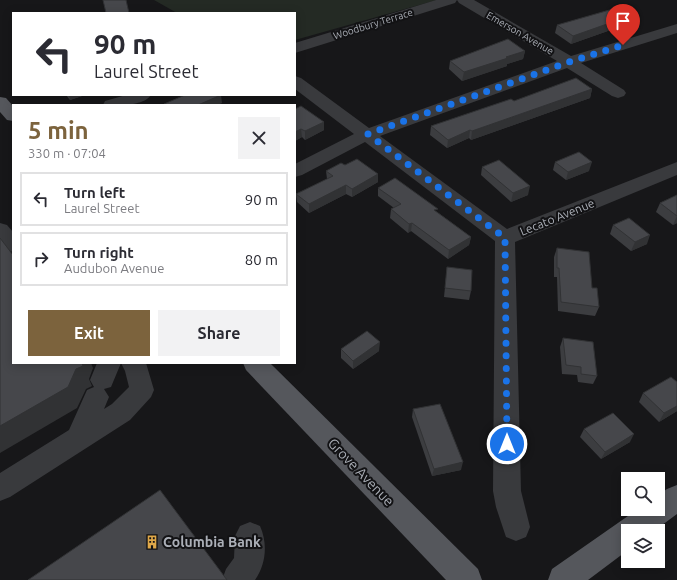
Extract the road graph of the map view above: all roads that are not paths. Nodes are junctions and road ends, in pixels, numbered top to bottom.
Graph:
1 (450, 0) edge
2 (464, 0) edge
3 (677, 28) edge
4 (296, 48) edge
5 (569, 62) junction
6 (296, 82) edge
7 (618, 93) dead end
8 (140, 96) edge
9 (0, 102) edge
10 (114, 104) edge
11 (12, 115) edge
12 (368, 134) junction
13 (677, 168) edge
14 (296, 170) edge
15 (0, 230) edge
16 (505, 238) junction
17 (12, 244) edge
18 (134, 364) edge
19 (256, 364) edge
20 (102, 380) edge
21 (79, 438) junction
22 (0, 488) edge
23 (677, 498) edge
24 (640, 524) edge
25 (516, 527) dead end
26 (250, 536) dead end
27 (621, 538) edge
28 (237, 580) edge
29 (467, 580) edge
30 (563, 580) edge

1 - 4 street, Woodbury Terrace
2 - 5 street, Emerson Avenue
3 - 5 street
5 - 7 street, Emerson Avenue
5 - 12 street
6 - 12 street
8 - 10 street
9 - 11 main road
12 - 14 street
12 - 16 street
13 - 16 street, Lecato Avenue
15 - 17 street
16 - 25 street, Lecato Avenue
18 - 21 street
19 - 29 main road, Grove Avenue
20 - 21 street
21 - 22 street
23 - 24 main road
26 - 28 street
27 - 30 main road

